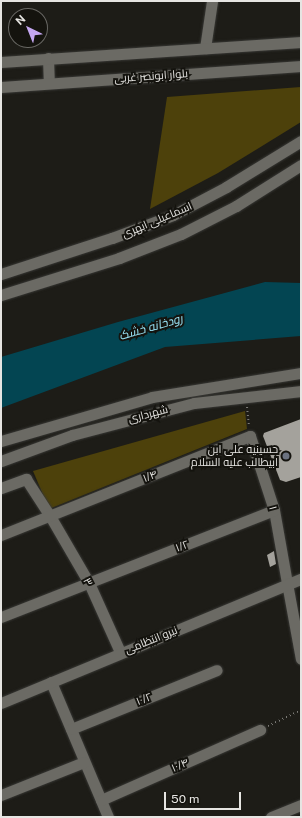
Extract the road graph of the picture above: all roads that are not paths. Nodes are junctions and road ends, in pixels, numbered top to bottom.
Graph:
1 (212, 1) edge
2 (301, 42) edge
3 (205, 48) junction
4 (48, 58) junction
5 (1, 62) edge
6 (301, 66) edge
7 (49, 83) junction
8 (1, 87) edge
9 (301, 141) edge
10 (301, 165) edge
11 (1, 274) edge
12 (1, 295) edge
13 (301, 373) edge
14 (301, 391) edge
15 (250, 436) joint
16 (1, 441) edge
17 (1, 460) edge
18 (1, 488) edge
19 (274, 510) junction
20 (50, 516) junction
21 (1, 535) edge
22 (301, 578) edge
23 (89, 583) junction
24 (287, 583) junction
25 (1, 617) edge
26 (120, 652) junction
27 (301, 659) edge
28 (217, 670) dead end
29 (51, 682) junction
30 (1, 703) edge
31 (70, 729) junction
32 (260, 730) road end
33 (84, 762) junction
34 (1, 795) edge
35 (101, 800) junction
36 (301, 805) edge
37 (108, 817) edge
38 (271, 817) edge

1 - 3 street
2 - 3 street
3 - 4 street
4 - 5 street
4 - 7 street
6 - 7 street, بلوار ابونصر غربی
7 - 8 street, بلوار ابونصر غربی
9 - 11 street, اسماعیلی ابهری
10 - 12 street, اسماعیلی ابهری
13 - 16 street, شهرداری
14 - 17 street, شهرداری
15 - 19 street, ۱
15 - 20 street, ۱/۴
18 - 20 street, ۳
19 - 23 street, ۱/۲
19 - 24 street, ۱
20 - 21 street, ۱/۴
20 - 23 street, ۳
22 - 24 street, نیرو انتظامی
23 - 25 street, ۱/۲
23 - 26 street, ۳
24 - 26 street, نیرو انتظامی
24 - 27 street, ۱
26 - 29 street, نیرو انتظامی
28 - 31 street, ۱۰/۲
29 - 30 street, نیرو انتظامی
29 - 31 street
31 - 33 street
32 - 35 street, ۱۰/۴
33 - 34 street
33 - 35 street
35 - 37 street
36 - 38 street

